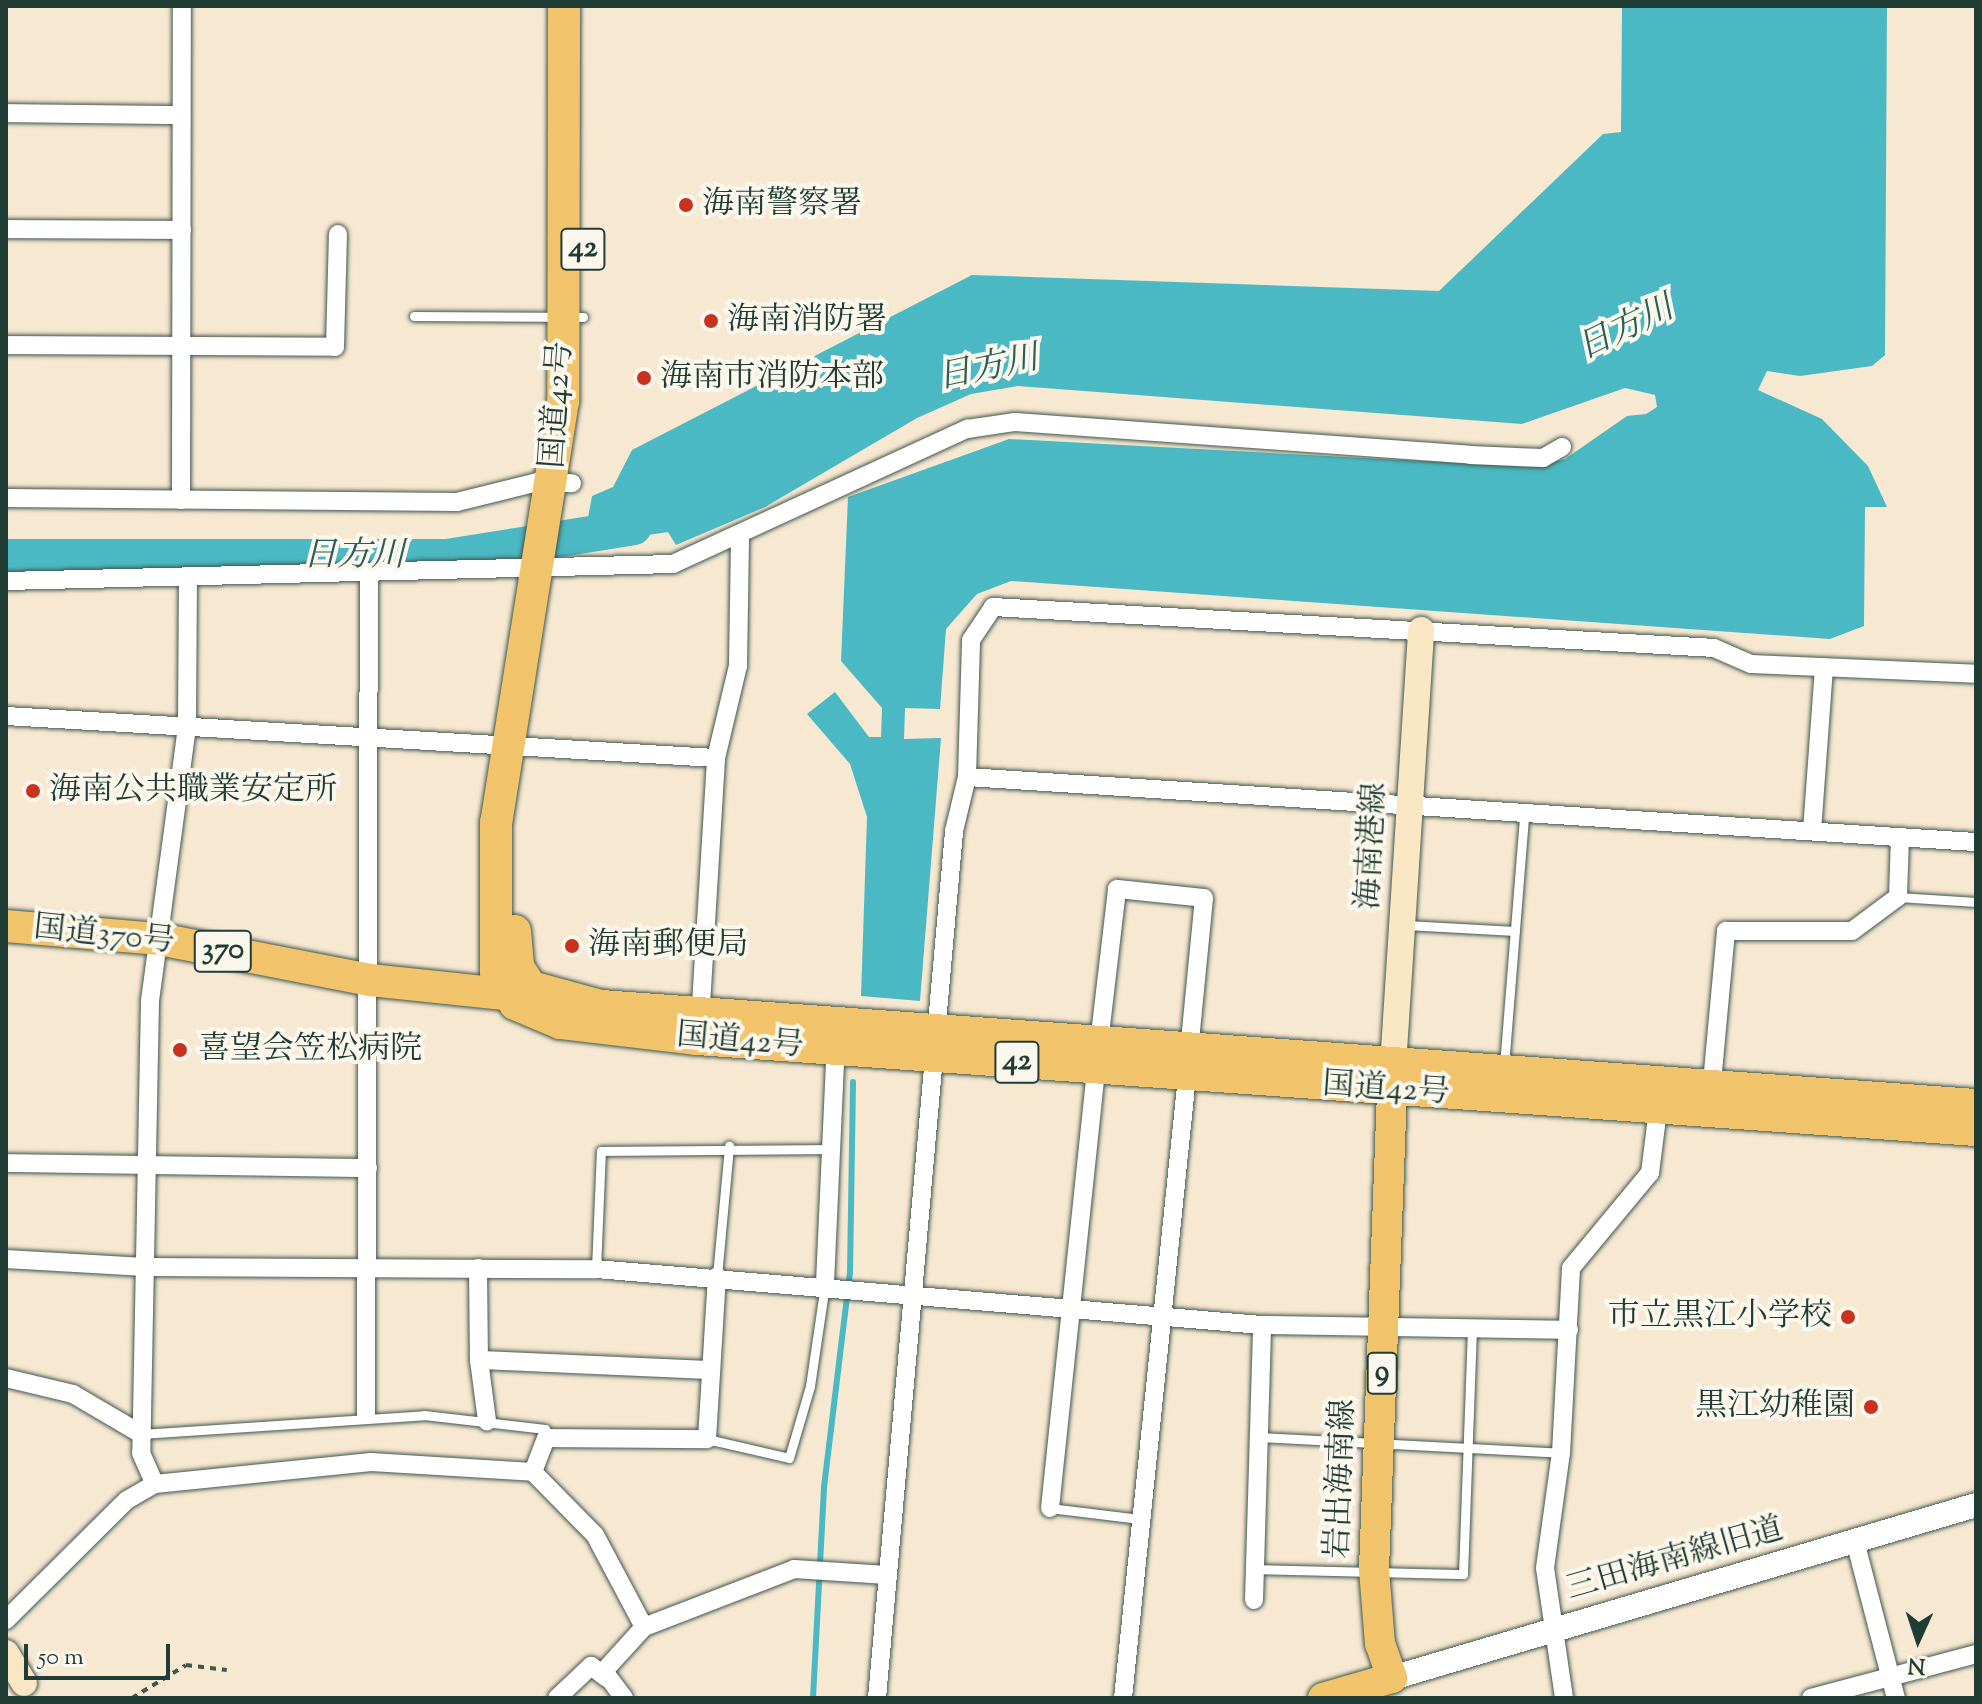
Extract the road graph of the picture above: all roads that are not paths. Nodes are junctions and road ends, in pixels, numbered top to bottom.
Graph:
1 (182, 6) edge
2 (564, 6) edge
3 (585, 6) edge
4 (6, 113) edge
5 (181, 115) junction
6 (6, 229) edge
7 (182, 230) junction
8 (338, 234) dead end
9 (414, 316) dead end
10 (573, 317) junction
11 (6, 345) edge
12 (181, 345) junction
13 (1562, 447) dead end
14 (562, 487) junction
15 (6, 498) edge
16 (181, 500) junction
17 (740, 539) junction
18 (550, 564) junction
19 (369, 574) junction
20 (188, 578) junction
21 (6, 581) edge
22 (1421, 630) junction
23 (1824, 667) junction
24 (1976, 674) edge
25 (6, 716) edge
26 (187, 727) junction
27 (369, 739) junction
28 (518, 751) junction
29 (716, 758) junction
30 (967, 777) junction
31 (1410, 806) junction
32 (1524, 815) junction
33 (1812, 831) junction
34 (1900, 837) junction
35 (1976, 842) edge
36 (1898, 897) junction
37 (1976, 902) edge
38 (1403, 925) junction
39 (6, 926) edge
40 (1515, 931) junction
41 (496, 937) junction
42 (159, 939) junction
43 (370, 980) junction
44 (439, 989) junction
45 (507, 995) junction
46 (562, 1012) junction
47 (699, 1028) junction
48 (836, 1038) junction
49 (936, 1044) junction
50 (1097, 1056) junction
51 (1188, 1064) junction
52 (1504, 1073) junction
53 (1393, 1078) junction
54 (1660, 1096) junction
55 (1710, 1099) junction
56 (1976, 1105) edge
57 (1976, 1130) edge
58 (729, 1146) junction
59 (835, 1150) junction
60 (6, 1163) edge
61 (368, 1168) junction
62 (148, 1169) junction
63 (6, 1259) edge
64 (145, 1267) junction
65 (367, 1267) junction
66 (478, 1268) junction
67 (596, 1269) junction
68 (717, 1276) junction
69 (825, 1283) junction
70 (913, 1292) junction
71 (1072, 1308) junction
72 (1163, 1317) junction
73 (1262, 1325) junction
74 (1383, 1329) junction
75 (1569, 1330) junction
76 (1472, 1333) junction
77 (479, 1360) junction
78 (711, 1370) junction
79 (6, 1378) edge
80 (366, 1414) junction
81 (487, 1421) junction
82 (141, 1434) junction
83 (1259, 1437) junction
84 (546, 1438) junction
85 (707, 1439) junction
86 (1380, 1443) junction
87 (1468, 1448) junction
88 (1561, 1453) junction
89 (533, 1472) junction
90 (155, 1484) junction
91 (1976, 1505) edge
92 (1050, 1508) joint
93 (1139, 1519) junction
94 (1855, 1541) junction
95 (1255, 1569) junction
96 (1374, 1569) junction
97 (887, 1575) junction
98 (1254, 1600) dead end
99 (6, 1620) edge
100 (644, 1627) junction
101 (1551, 1630) junction
102 (6, 1653) edge
103 (1976, 1654) edge
104 (1891, 1677) junction
105 (607, 1678) junction
106 (24, 1683) dead end
107 (1394, 1688) edge
108 (557, 1698) edge
109 (624, 1698) edge
110 (877, 1698) edge
111 (1123, 1698) edge
112 (1323, 1698) edge
113 (1564, 1698) edge
114 (1811, 1698) edge
115 (1896, 1698) edge

1 - 5 street
2 - 10 highway, 国道42号 / 42
3 - 10 highway, 国道42号 / 42
4 - 5 street
5 - 7 street
6 - 7 street
7 - 12 street
8 - 12 street
9 - 10 lane
10 - 14 highway, 国道42号 / 42
11 - 12 street
12 - 16 street
13 - 17 street
14 - 16 street
14 - 18 highway, 国道42号 / 42
15 - 16 street
17 - 18 street
17 - 29 street
18 - 19 street
18 - 28 highway, 国道42号 / 42
19 - 20 street
19 - 27 street
20 - 21 street
20 - 26 street
22 - 23 street
22 - 30 street
22 - 31 main road, 海南港線
23 - 24 street
23 - 33 street
25 - 26 street
26 - 27 street
26 - 42 street
27 - 28 street
27 - 43 street
28 - 29 street
28 - 41 highway, 国道42号 / 42
28 - 46 highway, 国道42号 / 42
29 - 47 street
30 - 31 street
30 - 49 street
31 - 32 street
31 - 38 main road, 海南港線
32 - 33 street
32 - 40 lane
33 - 34 street
34 - 35 street
34 - 36 street
36 - 37 lane
36 - 55 street
38 - 40 lane
38 - 53 main road, 海南港線
39 - 42 highway, 国道370号 / 370
40 - 52 lane
41 - 44 highway, 国道370号 / 370
41 - 45 highway, 国道42号 / 42
42 - 43 highway, 国道370号 / 370
42 - 62 street
43 - 44 highway, 国道370号 / 370
43 - 61 street
44 - 45 highway, 国道370号 / 370
44 - 46 highway, 国道370号 / 370
45 - 46 highway, 国道370号 / 370
46 - 47 highway, 国道42号 / 42
47 - 48 highway, 国道42号 / 42
48 - 49 highway, 国道42号 / 42
48 - 59 street
49 - 50 highway, 国道42号 / 42
49 - 70 street
50 - 51 highway, 国道42号 / 42
50 - 51 street
50 - 71 street
51 - 53 highway, 国道42号 / 42
51 - 72 street
52 - 53 highway, 国道42号 / 42
52 - 54 highway, 国道42号 / 42
53 - 54 highway, 国道42号 / 42
53 - 74 main road, 岩出海南線 / 9
54 - 55 highway, 国道42号 / 42
54 - 75 street
55 - 56 highway, 国道42号 / 42
55 - 57 highway, 国道42号 / 42
58 - 59 lane
58 - 67 lane
58 - 68 lane
59 - 69 street
60 - 62 street
61 - 62 street
61 - 65 street
62 - 64 street
63 - 64 street
64 - 65 street
64 - 82 street
65 - 66 street
65 - 80 street
66 - 67 street
66 - 77 street
67 - 68 street
68 - 69 street
68 - 78 street
69 - 70 street
69 - 85 lane
70 - 71 street
70 - 97 street
71 - 72 street
71 - 92 street
72 - 73 street
72 - 93 street
73 - 74 street
73 - 83 street
74 - 76 street
74 - 86 main road, 岩出海南線 / 9
75 - 76 street
75 - 88 street
76 - 87 lane
77 - 78 street
77 - 81 street
78 - 85 street
79 - 82 street
80 - 81 lane
80 - 82 lane
81 - 84 lane
82 - 90 street
83 - 86 lane
83 - 95 street
84 - 85 street
84 - 89 street
86 - 87 lane
86 - 96 main road, 岩出海南線 / 9
87 - 88 lane
87 - 96 lane
88 - 101 street
89 - 90 street
89 - 100 street
90 - 99 street
91 - 94 street, 三田海南線旧道
92 - 93 lane
93 - 111 street
94 - 101 street, 三田海南線旧道
94 - 104 street
95 - 96 lane
95 - 98 street
96 - 107 main road, 岩出海南線 / 9
97 - 100 street
97 - 110 street
100 - 105 street
101 - 107 street, 三田海南線旧道
101 - 113 street
102 - 106 main road
103 - 104 street
104 - 114 street
104 - 115 street
105 - 108 street
105 - 109 street
107 - 112 main road

